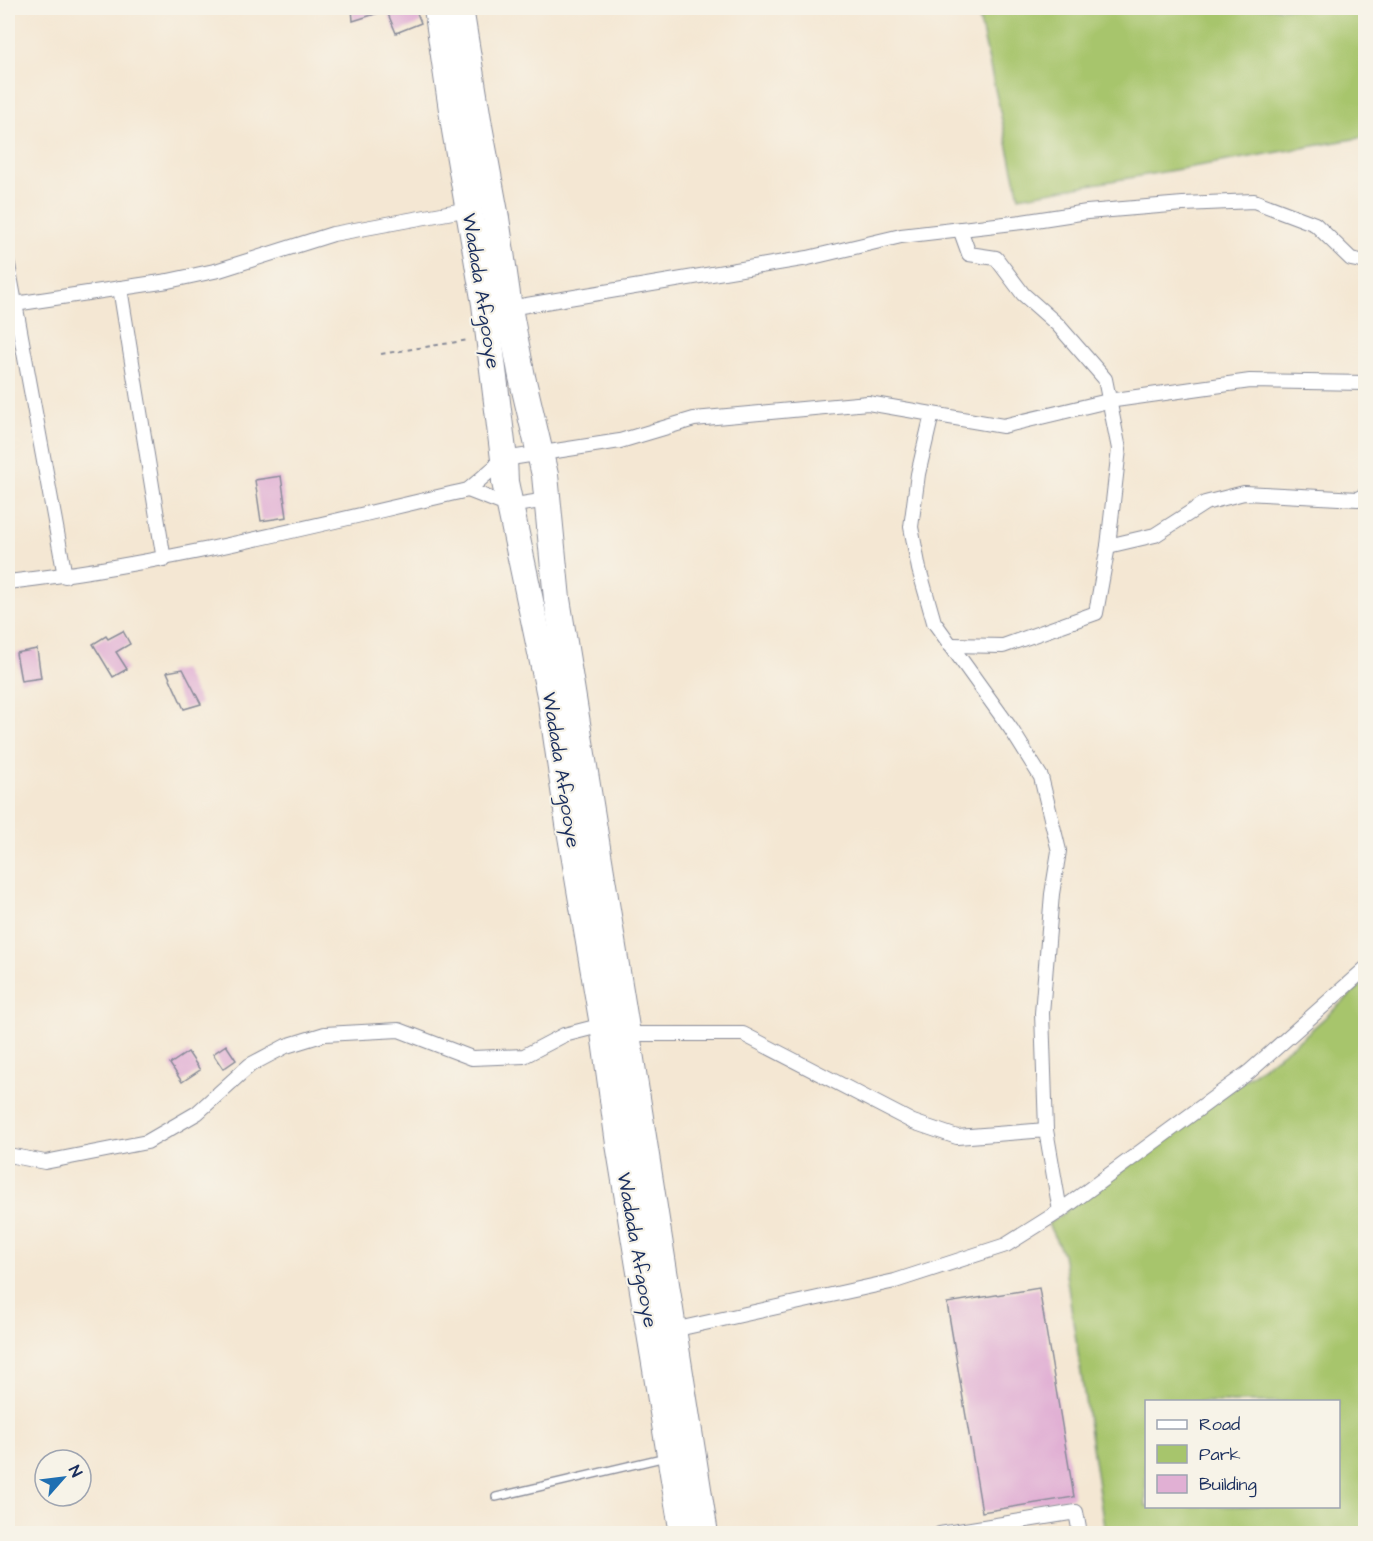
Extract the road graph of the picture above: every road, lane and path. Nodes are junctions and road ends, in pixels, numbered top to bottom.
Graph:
1 (436, 8) edge
2 (460, 8) edge
3 (469, 209) junction
4 (960, 229) junction
5 (1365, 262) edge
6 (8, 264) edge
7 (120, 288) junction
8 (11, 305) edge
9 (509, 308) junction
10 (490, 337) junction
11 (381, 354) dead end
12 (1365, 383) edge
13 (1108, 401) junction
14 (932, 414) junction
15 (540, 454) junction
16 (504, 459) junction
17 (468, 490) junction
18 (1365, 494) edge
19 (547, 500) junction
20 (509, 506) junction
21 (1108, 546) junction
22 (164, 560) junction
23 (65, 576) junction
24 (8, 582) edge
25 (950, 645) junction
26 (1365, 968) edge
27 (603, 1025) junction
28 (627, 1034) junction
29 (1046, 1130) junction
30 (8, 1155) edge
31 (1060, 1210) junction
32 (674, 1330) junction
33 (671, 1455) junction
34 (496, 1497) dead end
35 (683, 1533) edge
36 (705, 1533) edge
37 (940, 1533) edge
38 (1080, 1533) edge

1 - 3 highway, Wadada Afgooye
2 - 9 highway, Wadada Afgooye
3 - 7 street
3 - 10 highway, Wadada Afgooye
4 - 5 street
4 - 9 street
4 - 13 street
6 - 8 street
7 - 8 street
7 - 22 street
8 - 23 street
9 - 15 highway, Wadada Afgooye
10 - 11 path
10 - 16 highway, Wadada Afgooye
12 - 13 street
13 - 14 street
13 - 21 street
14 - 15 street
14 - 25 street
15 - 16 street
15 - 19 highway, Wadada Afgooye
16 - 17 street
16 - 20 highway, Wadada Afgooye
17 - 20 street
17 - 22 street
18 - 21 street
19 - 20 street
19 - 28 highway, Wadada Afgooye
20 - 27 highway, Wadada Afgooye
21 - 25 street
22 - 23 street
23 - 24 street
25 - 29 street
26 - 31 street
27 - 30 street
27 - 33 highway, Wadada Afgooye
28 - 29 street
28 - 32 highway, Wadada Afgooye
29 - 31 street
31 - 32 street
32 - 36 highway, Wadada Afgooye
33 - 34 lane
33 - 35 highway, Wadada Afgooye
37 - 38 street

